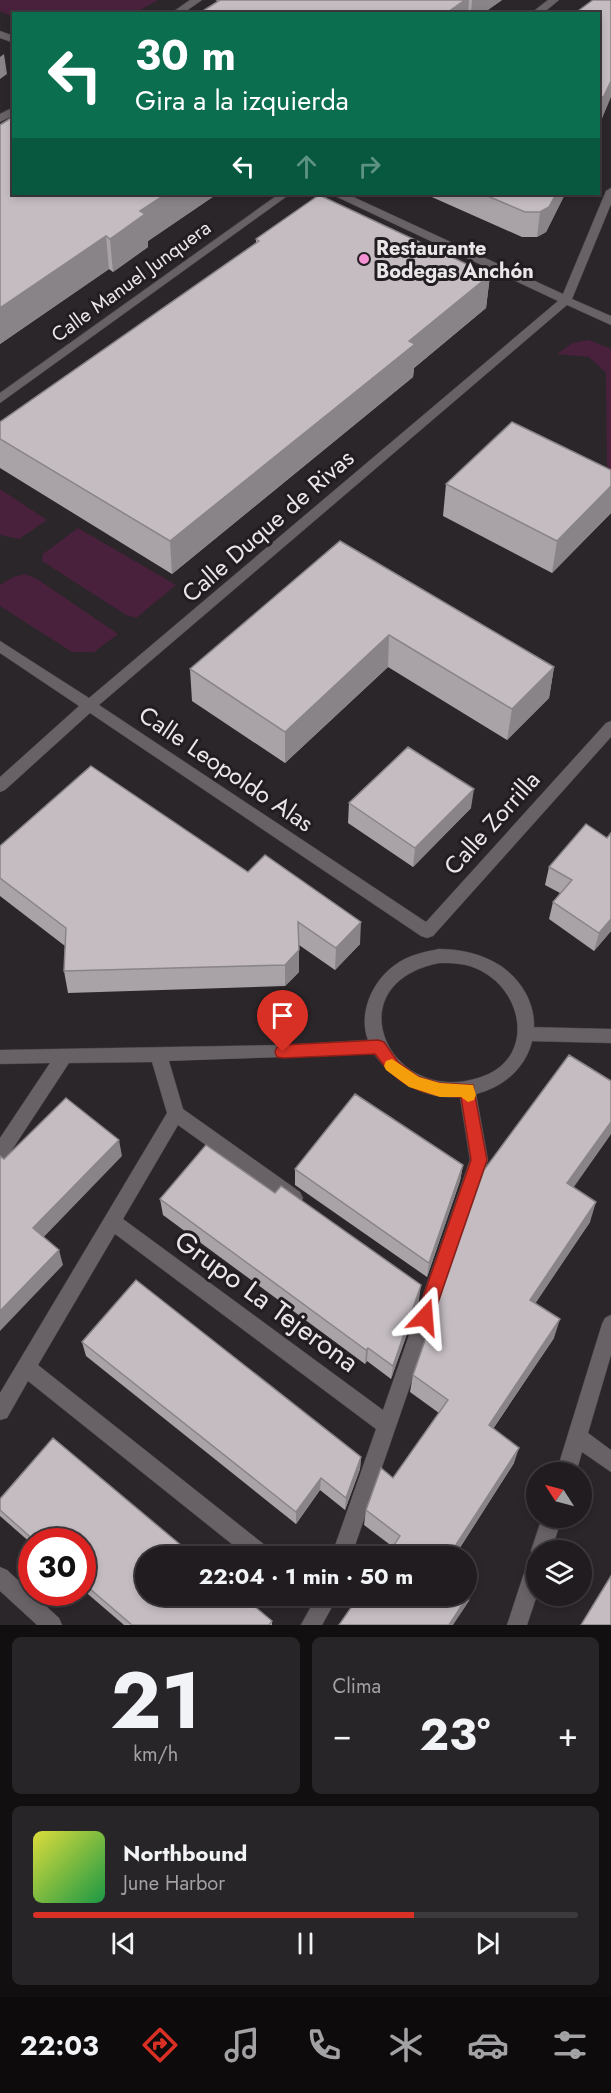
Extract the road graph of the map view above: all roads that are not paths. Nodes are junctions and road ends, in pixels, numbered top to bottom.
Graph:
1 (197, 0) edge
2 (554, 0) edge
3 (178, 12) edge
4 (538, 12) edge
5 (611, 191) edge
6 (284, 195) edge
7 (341, 195) edge
8 (566, 300) junction
9 (611, 321) edge
10 (0, 399) edge
11 (0, 646) edge
12 (90, 705) junction
13 (611, 727) edge
14 (0, 786) edge
15 (427, 930) junction
16 (439, 956) junction
17 (527, 1034) junction
18 (611, 1036) edge
19 (378, 1047) junction
20 (158, 1054) junction
21 (64, 1056) junction
22 (0, 1057) edge
23 (467, 1090) junction
24 (176, 1114) junction
25 (0, 1153) edge
26 (309, 1208) edge
27 (113, 1222) junction
28 (413, 1281) edge
29 (432, 1295) junction
30 (611, 1324) edge
31 (26, 1367) junction
32 (0, 1411) edge
33 (387, 1425) junction
34 (578, 1437) junction
35 (570, 1462) edge
36 (611, 1462) edge
37 (250, 1546) edge
38 (345, 1546) edge
39 (0, 1577) edge
40 (526, 1598) edge
41 (319, 1606) edge
42 (52, 1625) edge
43 (311, 1625) edge
44 (517, 1625) edge

1 - 3 street
2 - 4 street
5 - 8 street
6 - 10 street, Calle Manuel Junquera
7 - 8 street
8 - 9 street
8 - 12 street, Calle Duque de Rivas
11 - 12 street, Calle Leopoldo Alas
12 - 14 street, Calle Duque de Rivas
12 - 15 street, Calle Leopoldo Alas
13 - 15 street, Calle Zorrilla
15 - 16 street
16 - 17 street
16 - 19 street
17 - 18 street
17 - 23 street
19 - 20 street
19 - 23 street
20 - 21 street
20 - 24 street
21 - 22 street
21 - 25 street
23 - 29 street
24 - 26 street
24 - 27 street
27 - 31 street
27 - 33 street, Grupo La Tejerona
28 - 29 street
29 - 33 street
30 - 34 street
31 - 32 street
31 - 37 street
33 - 38 street
34 - 35 street
34 - 36 street
39 - 42 street
40 - 44 street
41 - 43 street

